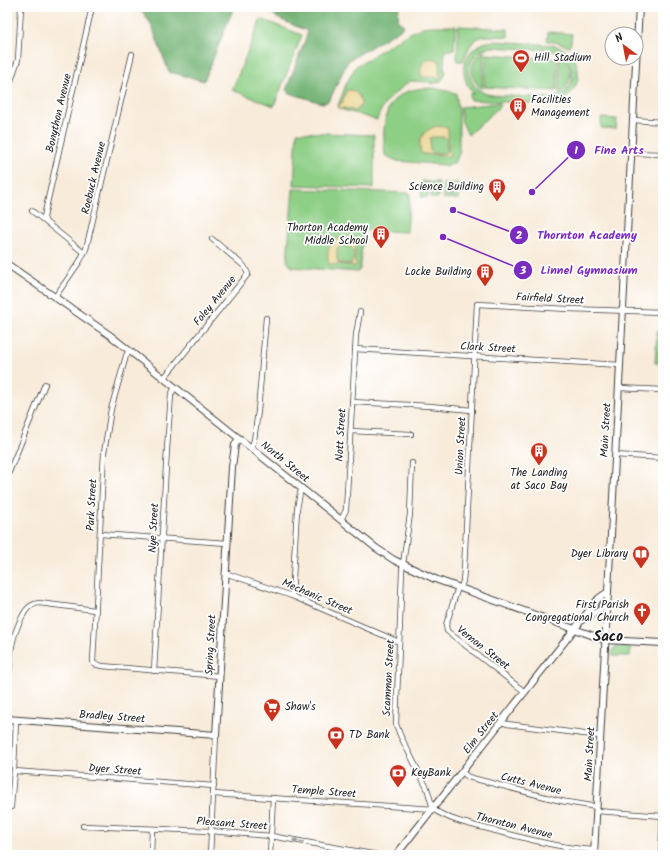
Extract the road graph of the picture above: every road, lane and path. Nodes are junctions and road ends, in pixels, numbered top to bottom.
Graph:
1 (21, 7) edge
2 (92, 7) edge
3 (639, 7) edge
4 (132, 54) dead end
5 (7, 92) edge
6 (633, 120) junction
7 (663, 122) edge
8 (632, 153) junction
9 (663, 154) edge
10 (32, 211) dead end
11 (46, 222) junction
12 (212, 239) dead end
13 (84, 254) junction
14 (7, 264) edge
15 (55, 297) junction
16 (477, 304) joint
17 (623, 310) junction
18 (360, 312) dead end
19 (663, 312) edge
20 (266, 318) dead end
21 (129, 350) junction
22 (355, 350) junction
23 (475, 356) junction
24 (620, 365) junction
25 (164, 378) junction
26 (45, 384) dead end
27 (175, 387) junction
28 (619, 388) junction
29 (663, 390) edge
30 (352, 402) junction
31 (472, 410) junction
32 (351, 431) junction
33 (411, 434) dead end
34 (239, 438) junction
35 (251, 448) junction
36 (615, 455) junction
37 (663, 458) edge
38 (412, 463) dead end
39 (7, 477) edge
40 (302, 489) junction
41 (341, 520) junction
42 (100, 534) junction
43 (162, 538) junction
44 (227, 543) junction
45 (403, 565) junction
46 (225, 573) junction
47 (459, 588) junction
48 (608, 592) junction
49 (292, 596) junction
50 (607, 606) junction
51 (95, 610) junction
52 (580, 622) junction
53 (575, 629) junction
54 (605, 640) junction
55 (399, 642) junction
56 (663, 643) edge
57 (154, 671) junction
58 (220, 676) junction
59 (525, 692) junction
60 (7, 696) edge
61 (7, 719) edge
62 (16, 720) junction
63 (502, 722) junction
64 (216, 735) junction
65 (600, 736) junction
66 (14, 771) junction
67 (462, 772) junction
68 (214, 786) junction
69 (213, 794) junction
70 (273, 798) junction
71 (11, 807) dead end
72 (663, 808) edge
73 (433, 809) junction
74 (597, 809) junction
75 (663, 816) edge
76 (83, 826) dead end
77 (152, 829) junction
78 (211, 832) junction
79 (272, 836) junction
80 (594, 853) edge
81 (151, 855) edge
82 (210, 855) edge
83 (270, 855) edge
84 (378, 855) edge
85 (396, 855) edge
86 (660, 855) edge

1 - 5 street
2 - 11 street, Bonython Avenue
3 - 6 main road, Main Street
4 - 13 street, Roebuck Avenue
6 - 7 street
6 - 8 main road, Main Street
8 - 9 street
8 - 17 main road, Main Street
10 - 11 street
11 - 13 street
12 - 25 street, Foley Avenue
13 - 15 street, Roebuck Avenue
14 - 15 main road, North Street
15 - 21 main road, North Street
16 - 17 street, Fairfield Street
16 - 23 street, Union Street
17 - 19 street, Fairfield Street
17 - 24 main road, Main Street
18 - 22 street, Nott Street
20 - 35 street
21 - 25 main road, North Street
21 - 42 street, Park Street
22 - 23 street, Clark Street
22 - 30 street, Nott Street
23 - 24 street, Clark Street
23 - 31 street, Union Street
24 - 28 main road, Main Street
25 - 27 main road, North Street
26 - 39 street
27 - 34 main road, North Street
27 - 43 street, Nye Street
28 - 29 street
28 - 36 main road, Main Street
30 - 31 street
30 - 32 street, Nott Street
31 - 47 street, Union Street
32 - 33 street
32 - 41 street, Nott Street
34 - 35 main road, North Street
34 - 44 main road, Spring Street
35 - 40 main road, North Street
36 - 37 street
36 - 48 main road, Main Street
38 - 45 street, Scamman Street
40 - 41 main road, North Street
40 - 49 street
41 - 45 main road, North Street
42 - 43 street
42 - 51 street, Park Street
43 - 44 street
43 - 57 street, Nye Street
44 - 46 main road, Spring Street
45 - 47 main road, North Street
45 - 55 street, Scamman Street
46 - 49 street, Mechanic Street
46 - 58 main road, Spring Street
47 - 53 main road, North Street
47 - 59 street, Vernon Street
48 - 50 main road, Main Street
48 - 52 main road, Elm Street
49 - 55 street, Mechanic Street
50 - 52 main road, Elm Street
50 - 54 main road, Main Street
51 - 57 street, Park Street
51 - 60 street
52 - 53 main road, Elm Street
53 - 54 main road, North Street
53 - 59 main road, Elm Street
54 - 56 main road, North Street
54 - 65 main road, Main Street
55 - 73 street, Scamman Street
57 - 58 street
58 - 64 main road, Spring Street
59 - 63 main road, Elm Street
61 - 62 main road, Bradley Street
62 - 64 main road, Bradley Street
62 - 66 street
63 - 65 street
63 - 67 main road, Elm Street
64 - 68 street, Spring Street
65 - 74 main road, Main Street
66 - 68 street, Dyer Street
66 - 71 street
67 - 73 main road, Elm Street
67 - 74 street, Cutts Avenue
68 - 69 street, Spring Street
69 - 70 street, Temple Street
69 - 78 street, Spring Street
70 - 73 street, Temple Street
70 - 79 street
72 - 75 street
73 - 80 street, Thornton Avenue
73 - 85 main road, Elm Street
74 - 75 street, Cutts Avenue
74 - 80 main road, Main Street
75 - 86 street
76 - 77 street, Pleasant Street
77 - 78 street, Pleasant Street
77 - 81 street
78 - 79 street, Pleasant Street
78 - 82 street, Spring Street
79 - 83 street
84 -> 79 street, Pleasant Street

